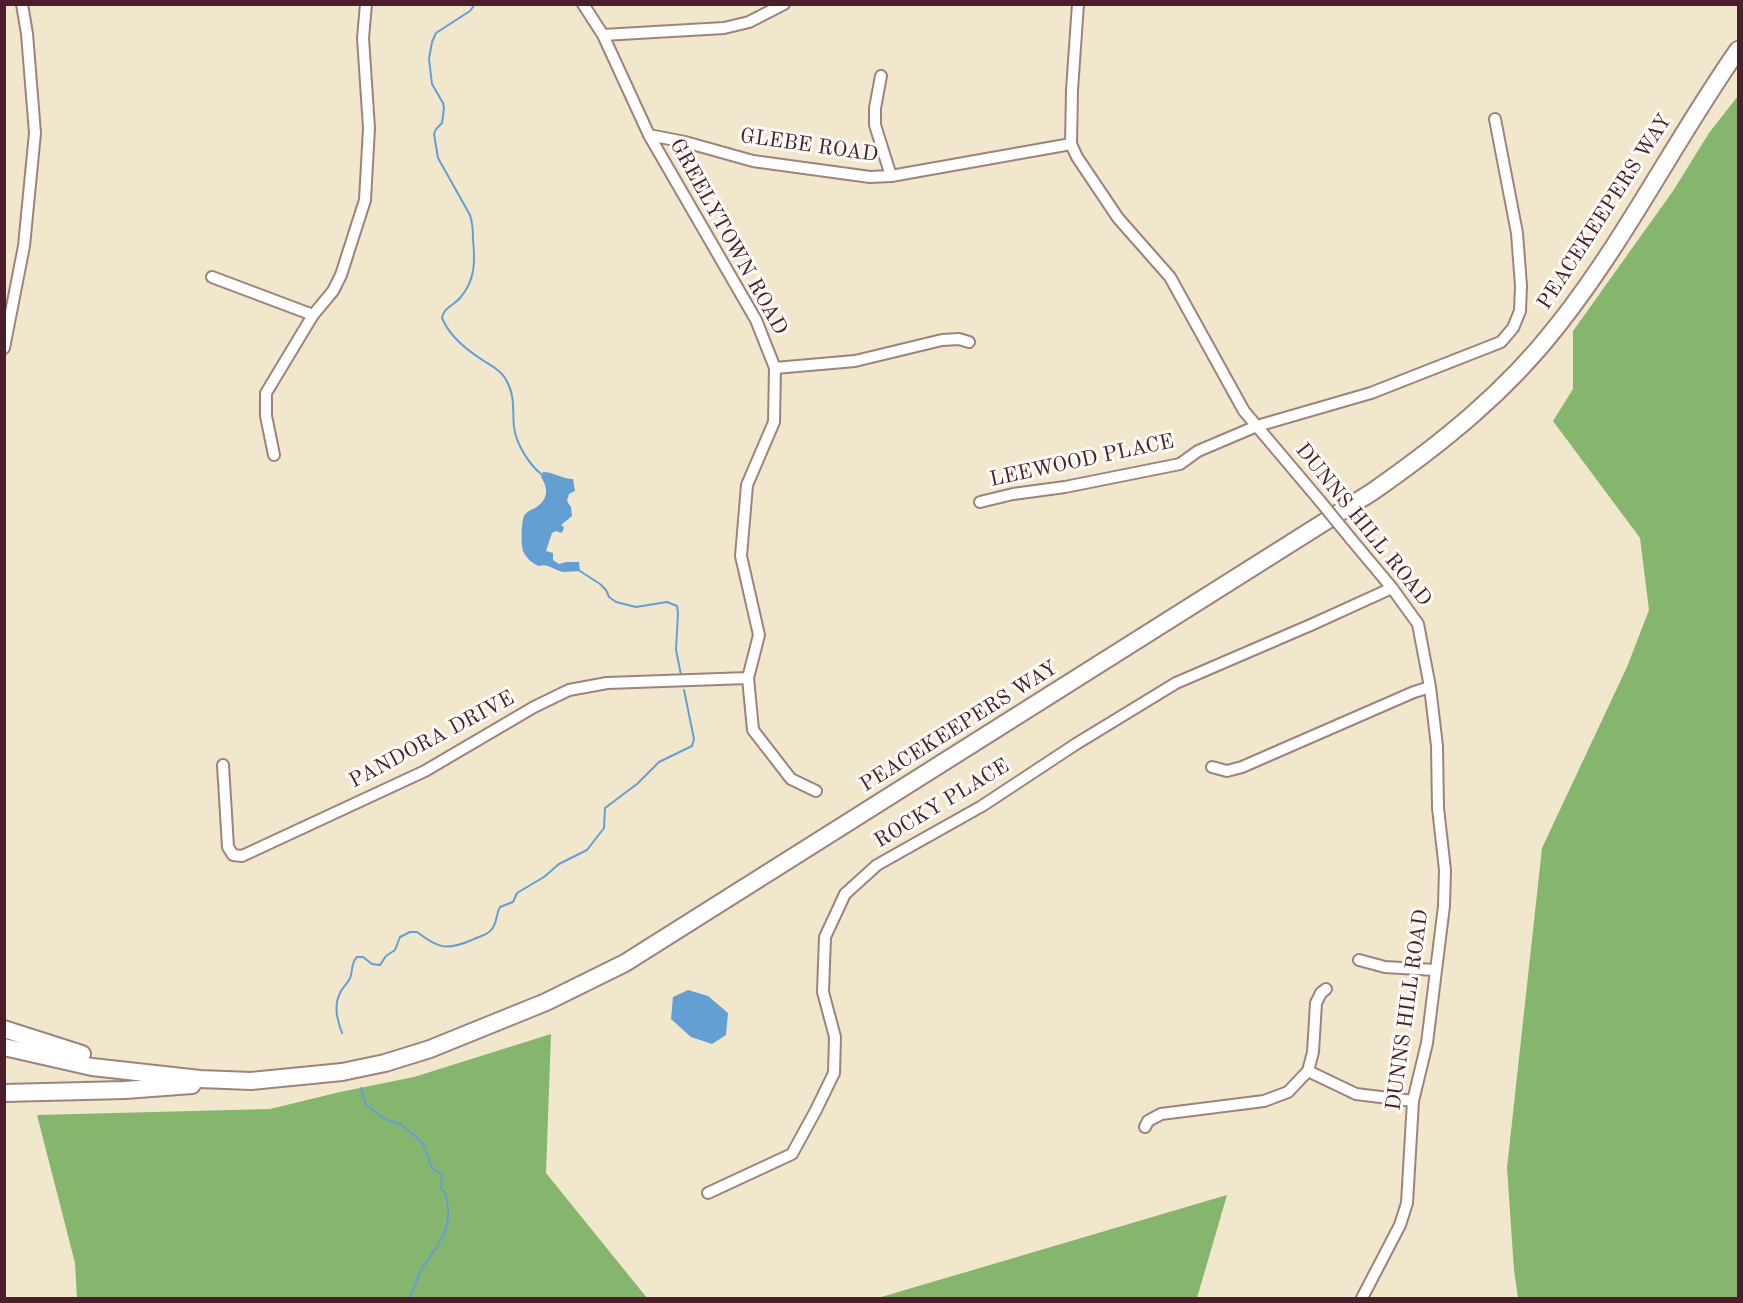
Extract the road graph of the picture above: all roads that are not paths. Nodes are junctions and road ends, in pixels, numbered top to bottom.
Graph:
1 (22, 4) edge
2 (366, 4) edge
3 (583, 4) edge
4 (783, 4) edge
5 (1078, 4) edge
6 (603, 35) junction
7 (1738, 50) edge
8 (1738, 60) edge
9 (881, 76) dead end
10 (1719, 78) junction
11 (1495, 119) dead end
12 (650, 135) junction
13 (1071, 144) junction
14 (891, 176) junction
15 (212, 277) dead end
16 (313, 315) junction
17 (969, 342) dead end
18 (4, 348) edge
19 (775, 368) junction
20 (1257, 426) junction
21 (274, 455) dead end
22 (981, 502) dead end
23 (1392, 588) junction
24 (748, 678) junction
25 (1430, 687) junction
26 (223, 765) dead end
27 (1212, 767) dead end
28 (816, 791) dead end
29 (1359, 960) dead end
30 (1435, 970) junction
31 (1326, 989) dead end
32 (4, 1029) edge
33 (4, 1047) edge
34 (1308, 1071) junction
35 (200, 1079) junction
36 (251, 1081) junction
37 (4, 1093) edge
38 (1413, 1101) junction
39 (1145, 1127) dead end
40 (708, 1193) dead end
41 (1362, 1299) edge

1 - 18 street
2 - 16 street
3 - 6 street, GREELYTOWN ROAD
4 - 6 street
5 - 13 street
6 - 12 street, GREELYTOWN ROAD
7 - 10 highway, PEACEKEEPERS WAY
8 - 10 highway
9 - 14 street
10 - 36 highway, PEACEKEEPERS WAY
11 - 20 street, LEEWOOD PLACE
12 - 14 street, GLEBE ROAD
12 - 19 street, GREELYTOWN ROAD
13 - 14 street, GLEBE ROAD
13 - 20 street, DUNNS HILL ROAD
15 - 16 street
16 - 21 street
17 - 19 street
19 - 24 street, GREELYTOWN ROAD
20 - 22 street, LEEWOOD PLACE
20 - 23 street, DUNNS HILL ROAD, bridge
23 - 25 street, DUNNS HILL ROAD
23 - 40 street, ROCKY PLACE
24 - 26 street, PANDORA DRIVE
24 - 28 street, GREELYTOWN ROAD
25 - 27 street
25 - 30 street, DUNNS HILL ROAD
29 - 30 street
30 - 38 street, DUNNS HILL ROAD
31 - 34 street
32 - 35 highway
33 - 35 highway, PEACEKEEPERS WAY
34 - 38 street
34 - 39 street
35 - 36 highway, PEACEKEEPERS WAY
36 - 37 highway
38 - 41 street, DUNNS HILL ROAD

